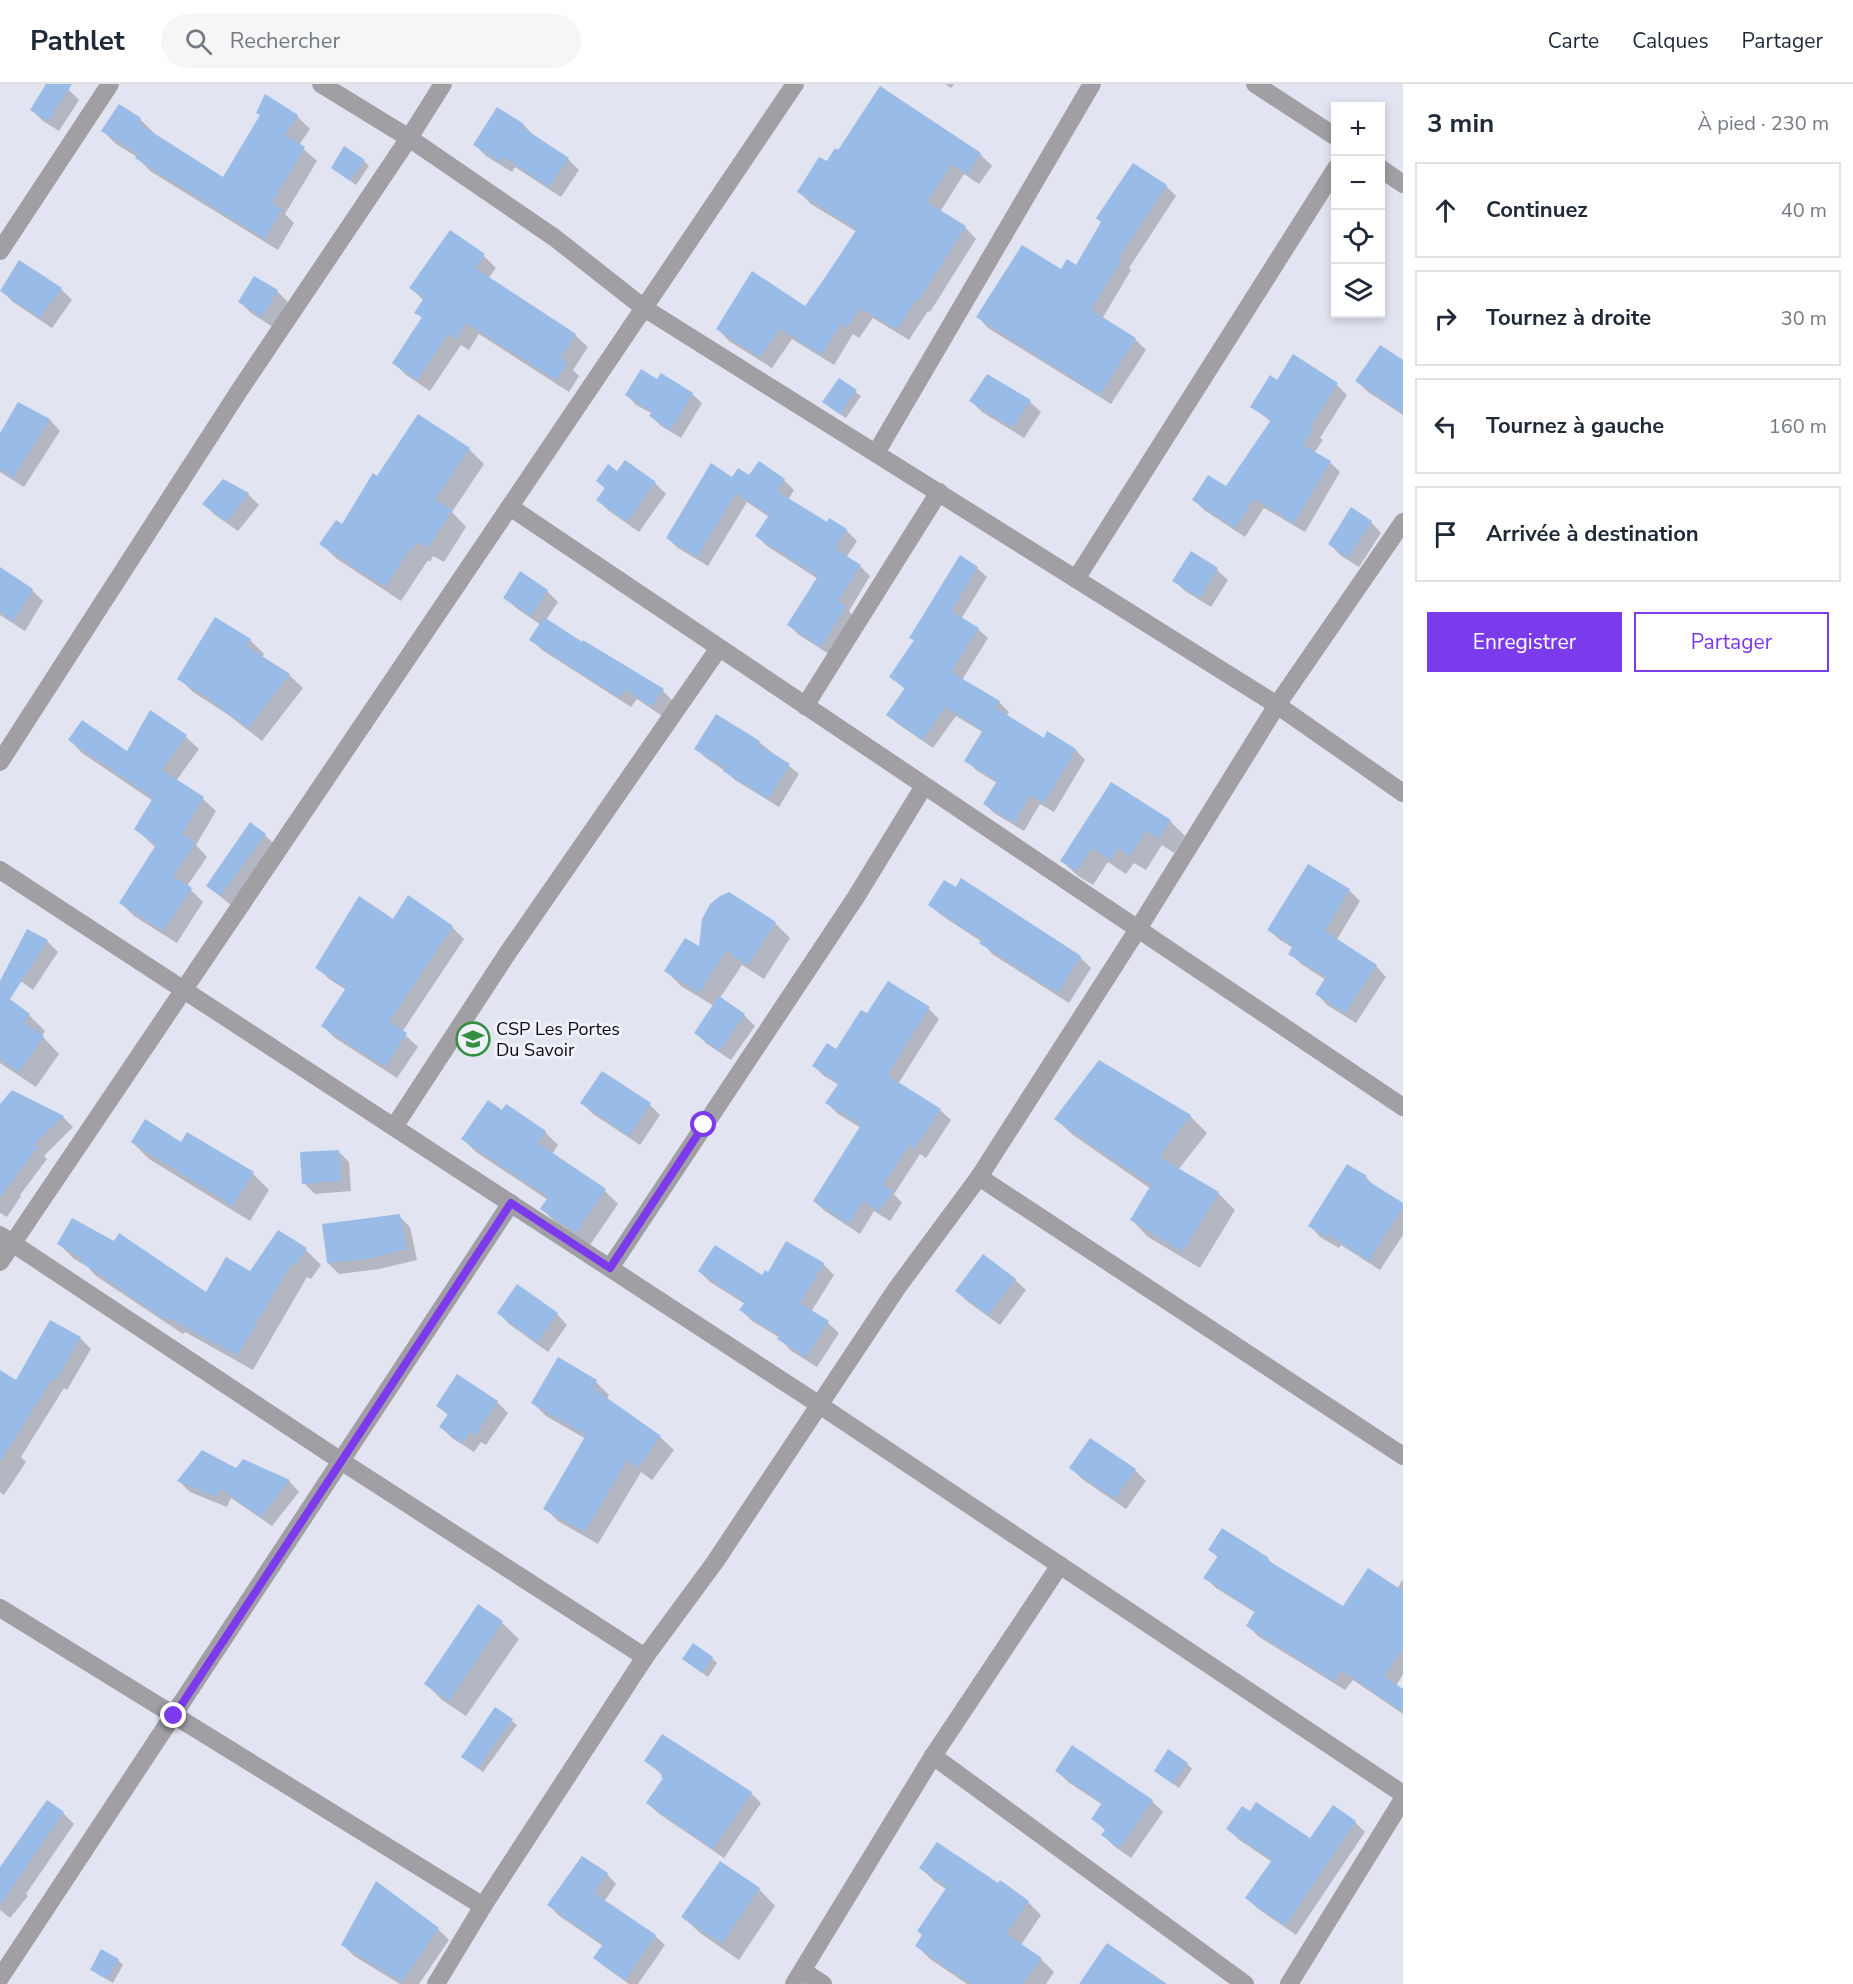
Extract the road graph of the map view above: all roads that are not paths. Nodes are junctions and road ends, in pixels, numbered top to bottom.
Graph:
1 (110, 84) edge
2 (321, 84) edge
3 (443, 84) edge
4 (795, 84) edge
5 (1092, 84) edge
6 (1255, 84) edge
7 (1331, 134) edge
8 (409, 138) junction
9 (1385, 171) edge
10 (1331, 174) edge
11 (1403, 184) edge
12 (0, 251) edge
13 (644, 308) junction
14 (876, 453) junction
15 (939, 492) junction
16 (510, 507) junction
17 (1403, 522) edge
18 (1076, 579) junction
19 (719, 648) junction
20 (1277, 705) junction
21 (806, 706) junction
22 (0, 762) edge
23 (924, 786) junction
24 (1403, 793) edge
25 (0, 870) edge
26 (1138, 929) junction
27 (184, 990) junction
28 (1403, 1107) edge
29 (394, 1127) junction
30 (979, 1177) junction
31 (511, 1203) junction
32 (6, 1239) edge
33 (0, 1262) edge
34 (610, 1268) junction
35 (818, 1404) junction
36 (1403, 1456) edge
37 (341, 1461) junction
38 (1060, 1565) junction
39 (0, 1608) edge
40 (645, 1657) junction
41 (174, 1716) junction
42 (933, 1756) junction
43 (1403, 1794) edge
44 (1403, 1799) edge
45 (483, 1906) junction
46 (798, 1977) edge
47 (0, 1978) edge
48 (436, 1984) edge
49 (823, 1984) edge
50 (1245, 1984) edge
51 (1288, 1984) edge

1 - 12 street
2 - 8 street
3 - 8 street
4 - 13 street
5 - 14 street
6 - 7 street
8 - 13 street
8 - 22 street
9 - 11 street
10 - 18 street
13 - 14 street
13 - 16 street
14 - 15 street
15 - 18 street
15 - 21 street
16 - 19 street
16 - 27 street
17 - 20 street
18 - 20 street
19 - 21 street
19 - 29 street
20 - 24 street
20 - 26 street
21 - 23 street
23 - 26 street
23 - 34 street
25 - 27 street
26 - 28 street
26 - 30 street
27 - 29 street
27 - 32 street
29 - 31 street
30 - 35 street
30 - 36 street
31 - 34 street
31 - 37 street
32 - 33 street
32 - 37 street
34 - 35 street
35 - 38 street
35 - 40 street
37 - 40 street
37 - 41 street
38 - 42 street
38 - 43 street
39 - 41 street
40 - 45 street
41 - 45 street
41 - 47 street
42 - 46 street
42 - 50 street
44 - 51 street
45 - 48 street
46 - 49 street

